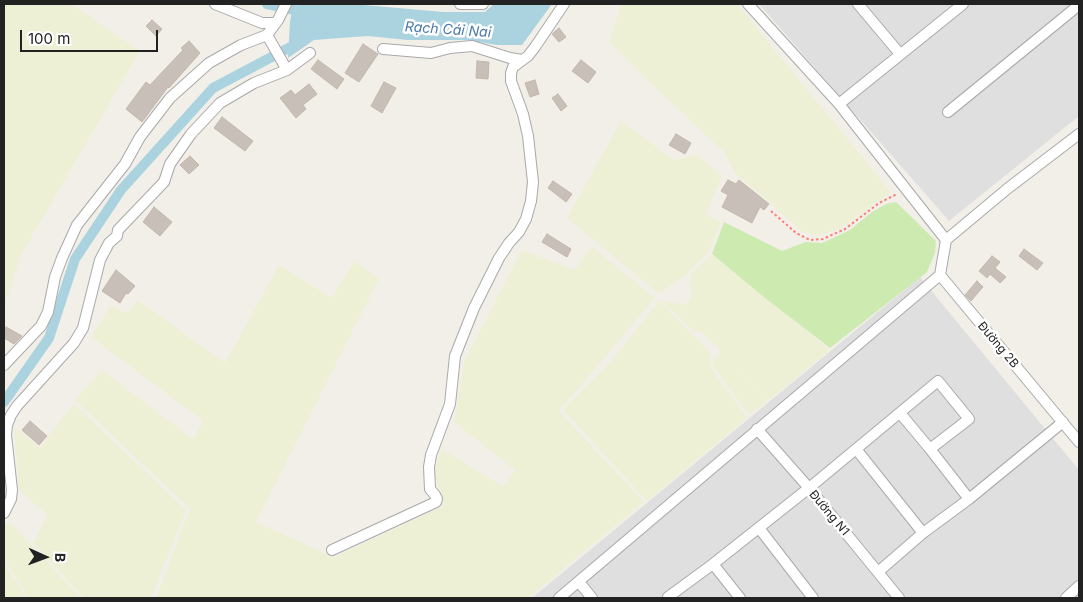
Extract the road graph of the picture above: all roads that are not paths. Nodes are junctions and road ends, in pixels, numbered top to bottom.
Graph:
1 (215, 4) edge
2 (286, 4) edge
3 (460, 4) edge
4 (483, 4) edge
5 (564, 4) edge
6 (748, 4) edge
7 (858, 4) edge
8 (963, 4) edge
9 (1079, 5) edge
10 (279, 18) junction
11 (269, 38) junction
12 (383, 49) dead end
13 (310, 53) dead end
14 (900, 54) junction
15 (522, 60) junction
16 (286, 68) junction
17 (838, 104) junction
18 (948, 112) dead end
19 (1079, 134) edge
20 (946, 240) junction
21 (940, 275) junction
22 (4, 366) edge
23 (900, 413) junction
24 (1064, 422) junction
25 (757, 429) junction
26 (1079, 442) edge
27 (856, 449) junction
28 (930, 449) junction
29 (809, 488) junction
30 (969, 499) junction
31 (4, 513) edge
32 (759, 528) junction
33 (923, 533) junction
34 (332, 550) dead end
35 (714, 564) junction
36 (878, 572) junction
37 (579, 582) junction
38 (1079, 586) edge
39 (559, 598) edge
40 (592, 598) edge
41 (669, 598) edge
42 (740, 598) edge
43 (813, 598) edge
44 (899, 598) edge
45 (1066, 598) edge

1 - 10 street
2 - 10 street
3 - 4 street
5 - 15 street
6 - 17 street
7 - 14 street
8 - 14 street
9 - 18 street
10 - 11 street
11 - 16 street
11 - 22 street
12 - 15 street
13 - 16 street
14 - 17 street
15 - 34 street
16 - 31 street
17 - 20 street
19 - 20 street
20 - 21 street
21 - 24 street, Đường 2B
21 - 25 street
23 - 27 street
23 - 28 street
23 - 28 street
24 - 26 street, Đường 2B
24 - 30 street
25 - 29 street, Đường N1
25 - 37 street
27 - 29 street
27 - 33 street
28 - 30 street
29 - 32 street
29 - 36 street, Đường N1
30 - 33 street
32 - 35 street
32 - 43 street
33 - 36 street
35 - 41 street
35 - 42 street
36 - 44 street, Đường N1
37 - 39 street
37 - 40 street
38 - 45 street

